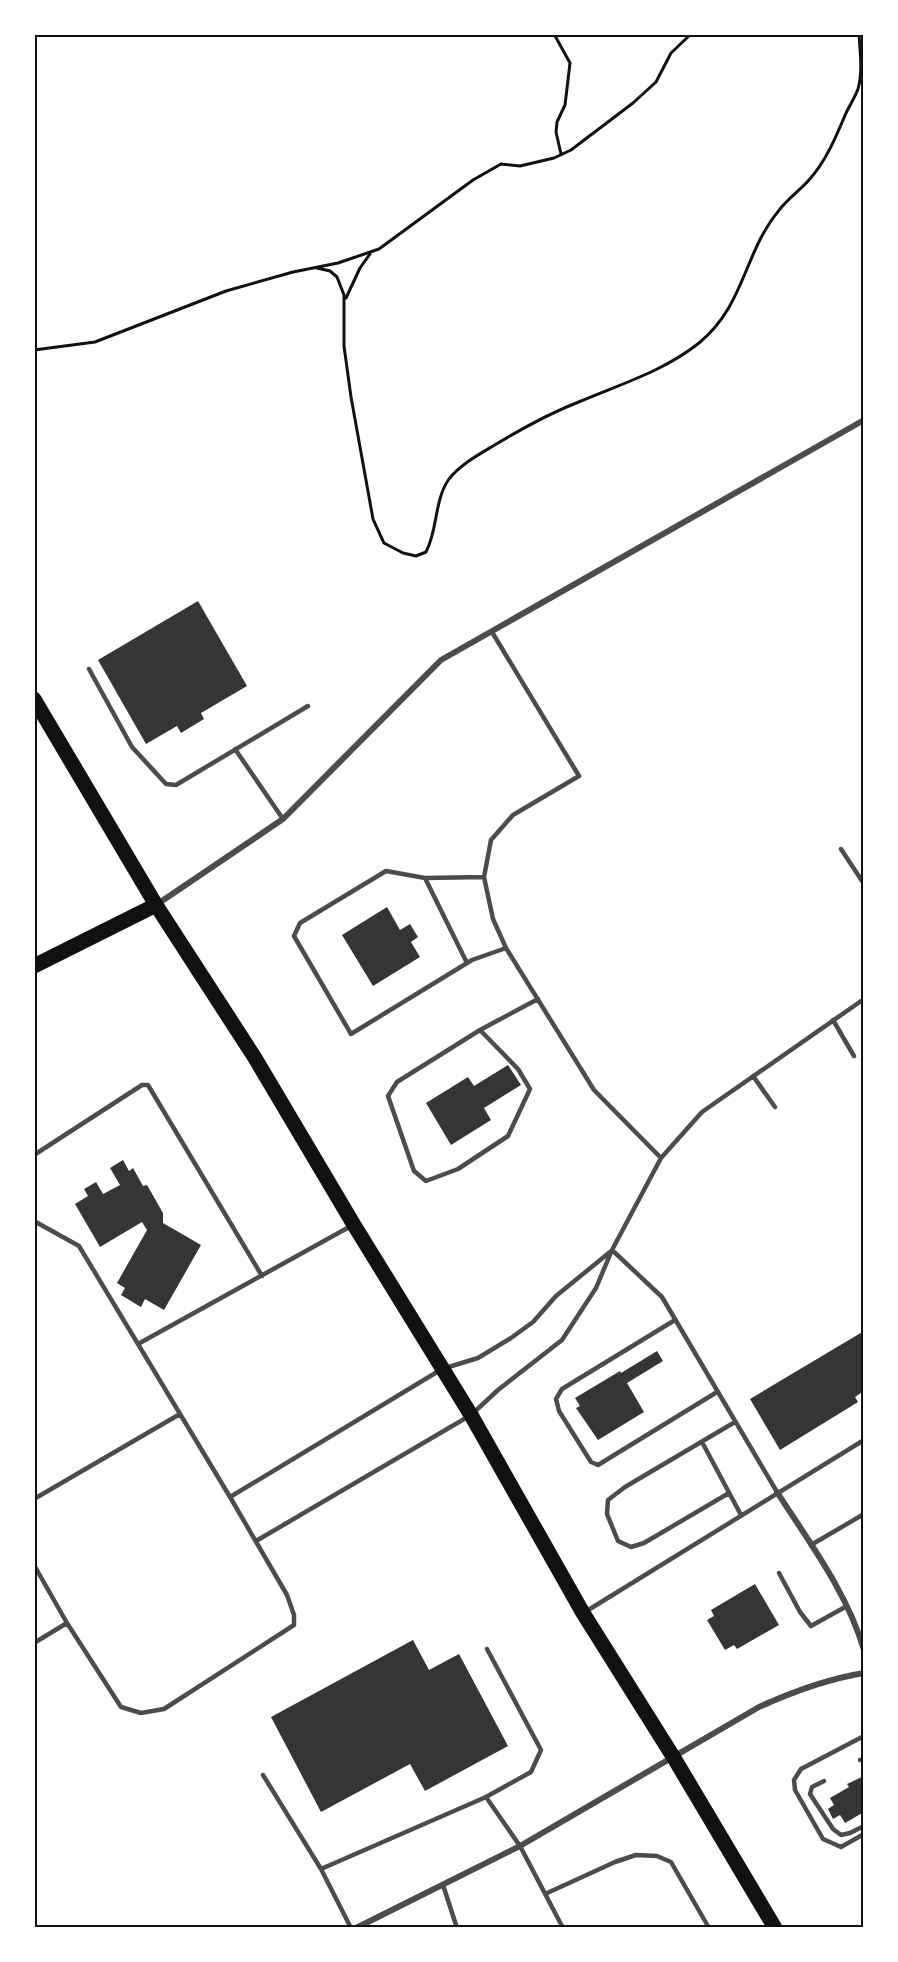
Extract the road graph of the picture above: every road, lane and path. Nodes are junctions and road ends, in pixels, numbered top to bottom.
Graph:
1 (554, 34) edge
2 (691, 34) edge
3 (859, 34) edge
4 (561, 154) junction
5 (370, 254) junction
6 (317, 268) junction
7 (345, 300) junction
8 (34, 350) edge
9 (864, 420) edge
10 (492, 632) junction
11 (89, 669) dead end
12 (34, 699) edge
13 (308, 706) dead end
14 (235, 749) junction
15 (283, 819) junction
16 (841, 849) dead end
17 (484, 877) junction
18 (425, 878) junction
19 (864, 884) edge
20 (156, 905) junction
21 (506, 948) junction
22 (467, 963) junction
23 (34, 966) edge
24 (538, 999) junction
25 (864, 999) edge
26 (833, 1020) junction
27 (480, 1030) junction
28 (854, 1056) dead end
29 (753, 1076) junction
30 (775, 1107) dead end
31 (34, 1155) edge
32 (662, 1158) junction
33 (34, 1221) edge
34 (354, 1225) junction
35 (612, 1250) junction
36 (262, 1276) junction
37 (675, 1320) junction
38 (138, 1344) junction
39 (442, 1369) junction
40 (717, 1392) junction
41 (180, 1414) junction
42 (471, 1415) junction
43 (735, 1422) junction
44 (864, 1440) edge
45 (702, 1442) junction
46 (729, 1492) junction
47 (777, 1492) junction
48 (230, 1497) junction
49 (34, 1499) edge
50 (864, 1514) edge
51 (741, 1515) junction
52 (256, 1541) junction
53 (810, 1545) junction
54 (34, 1564) edge
55 (779, 1573) dead end
56 (847, 1606) junction
57 (583, 1613) junction
58 (67, 1623) junction
59 (34, 1643) edge
60 (487, 1649) dead end
61 (864, 1650) edge
62 (864, 1673) edge
63 (864, 1736) edge
64 (674, 1758) junction
65 (263, 1775) dead end
66 (824, 1781) dead end
67 (486, 1797) junction
68 (864, 1826) edge
69 (864, 1834) edge
70 (520, 1846) junction
71 (321, 1869) junction
72 (443, 1885) junction
73 (545, 1893) junction
74 (351, 1928) edge
75 (356, 1928) edge
76 (457, 1928) edge
77 (563, 1928) edge
78 (710, 1928) edge
79 (774, 1928) edge

1 - 4 path
2 - 4 path
3 - 7 path
4 - 5 path
5 - 6 path
5 - 7 path
6 - 7 path
6 - 8 path
9 - 10 street
10 - 15 street
10 - 17 lane
11 - 14 lane
12 - 20 main road
13 - 14 lane
14 - 15 lane
15 - 20 street
16 - 19 lane
17 - 18 lane
17 - 21 lane
18 - 22 lane
18 - 22 lane
20 - 23 main road
20 - 34 main road
21 - 22 lane
21 - 24 lane
24 - 27 lane
24 - 32 lane
25 - 26 lane
26 - 28 lane
26 - 29 lane
27 - 27 lane
29 - 30 lane
29 - 32 lane
31 - 36 lane
32 - 35 lane
33 - 38 lane
34 - 36 lane
34 - 39 main road
35 - 37 lane
35 - 39 lane
35 - 42 lane
36 - 38 lane
37 - 40 lane
37 - 40 lane
38 - 41 lane
39 - 42 main road
39 - 48 lane
40 - 43 lane
41 - 48 lane
41 - 49 lane
42 - 52 lane
42 - 57 main road
43 - 45 lane
43 - 47 lane
44 - 47 lane
45 - 46 lane
45 - 46 lane
46 - 51 lane
47 - 51 lane
47 - 53 street
48 - 52 lane
50 - 53 lane
51 - 57 lane
52 - 58 lane
53 - 56 street
54 - 58 lane
55 - 56 lane
56 - 61 street
57 - 64 main road
58 - 59 lane
60 - 67 lane
62 - 64 street
63 - 69 lane
64 - 70 street
64 - 79 main road
65 - 71 lane
66 - 68 lane
67 - 70 lane
67 - 71 lane
70 - 72 street
70 - 73 lane
71 - 74 lane
72 - 75 street
72 - 76 lane
73 - 77 lane
73 - 78 lane

